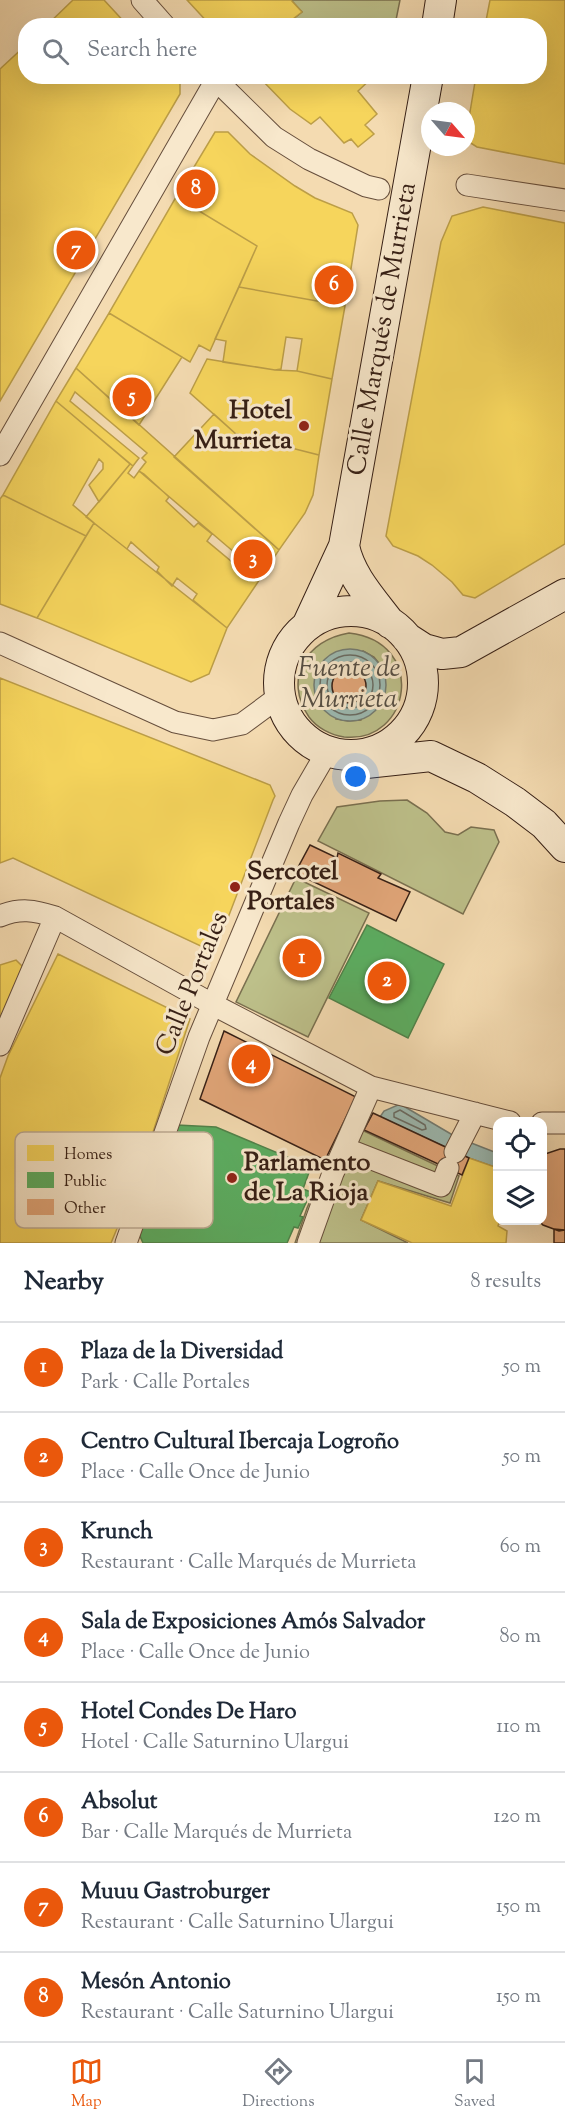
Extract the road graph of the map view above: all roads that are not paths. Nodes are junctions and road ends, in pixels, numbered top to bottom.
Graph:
1 (142, 0) edge
2 (441, 0) edge
3 (158, 18) edge
4 (438, 18) edge
5 (211, 84) edge
6 (220, 84) edge
7 (427, 84) edge
8 (467, 185) dead end
9 (379, 189) dead end
10 (565, 200) edge
11 (0, 455) edge
12 (344, 546) junction
13 (565, 594) edge
14 (307, 626) junction
15 (399, 630) junction
16 (0, 643) edge
17 (280, 696) junction
18 (334, 754) junction
19 (565, 848) edge
20 (0, 916) edge
21 (55, 917) junction
22 (212, 1004) junction
23 (0, 1045) edge
24 (371, 1087) junction
25 (475, 1113) junction
26 (493, 1118) edge
27 (547, 1123) edge
28 (565, 1123) edge
29 (164, 1132) edge
30 (344, 1148) junction
31 (131, 1228) edge
32 (126, 1243) edge
33 (308, 1243) edge

1 - 3 street
2 - 4 main road
5 - 11 street
6 - 9 street
7 - 12 main road, Calle Marqués de Murrieta
8 - 10 street
12 - 14 main road, Calle Marqués de Murrieta
12 - 15 main road, Calle Marqués de Murrieta
13 - 15 main road
14 - 15 main road
14 - 17 main road
15 - 18 main road
16 - 17 street
17 - 18 main road
18 - 19 main road
18 - 22 street, Calle Portales
20 - 21 street
21 - 22 street
21 - 23 street
22 - 24 street
22 - 29 street, Calle Portales
24 - 25 street
24 - 30 street
25 - 26 street
25 - 30 street
27 - 28 street
30 - 33 street
31 - 32 street, Calle Portales

